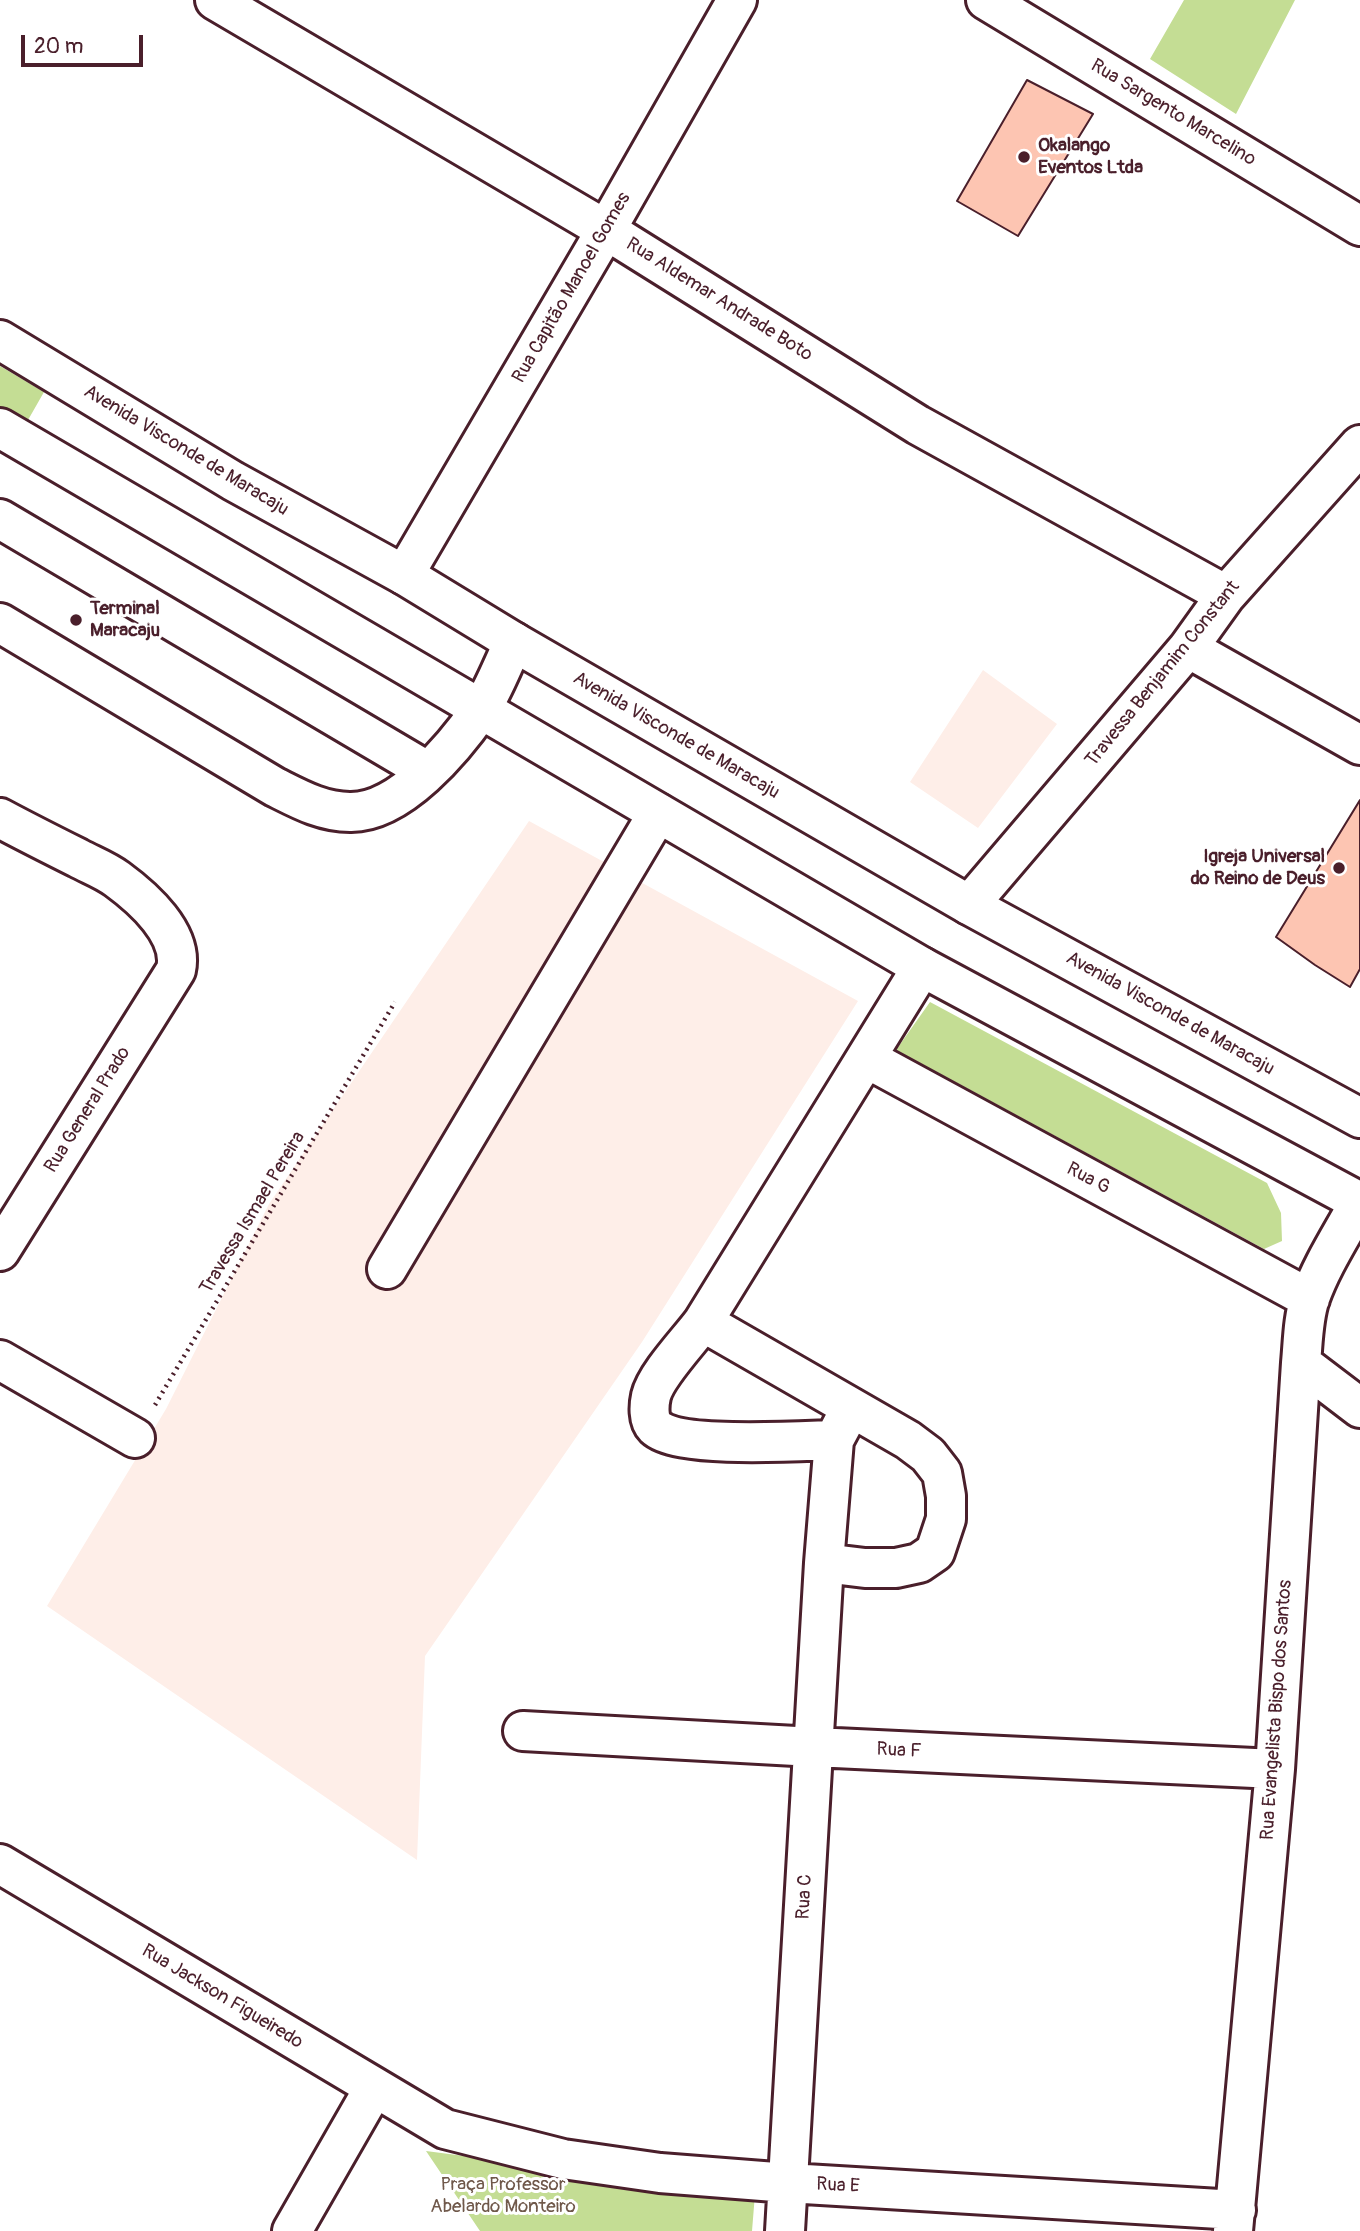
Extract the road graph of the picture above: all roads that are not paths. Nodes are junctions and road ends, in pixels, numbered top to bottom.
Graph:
1 (215, 0) edge
2 (737, 0) edge
3 (986, 0) edge
4 (1360, 226) edge
5 (606, 230) junction
6 (0, 340) edge
7 (0, 428) edge
8 (1360, 444) edge
9 (0, 519) edge
10 (404, 575) junction
11 (1227, 595) junction
12 (0, 622) edge
13 (514, 642) junction
14 (1188, 648) junction
15 (481, 708) junction
16 (1360, 745) edge
17 (427, 771) junction
18 (658, 813) junction
19 (0, 818) edge
20 (969, 905) junction
21 (922, 967) junction
22 (866, 1058) junction
23 (1360, 1118) edge
24 (1360, 1201) edge
25 (0, 1251) edge
26 (387, 1269) dead end
27 (1310, 1299) junction
28 (703, 1322) junction
29 (0, 1360) edge
30 (1301, 1363) junction
31 (1360, 1408) edge
32 (843, 1424) junction
33 (135, 1438) road end
34 (824, 1563) junction
35 (523, 1731) dead end
36 (814, 1747) junction
37 (1275, 1769) junction
38 (0, 1864) edge
39 (374, 2088) junction
40 (445, 2129) joint
41 (788, 2183) junction
42 (1235, 2221) edge
43 (292, 2231) edge
44 (785, 2231) edge

1 - 5 street, Rua Aldemar Andrade Boto
2 - 5 street, Rua Capitão Manoel Gomes
3 - 4 street, Rua Sargento Marcelino
5 - 10 street, Rua Capitão Manoel Gomes
5 - 11 street, Rua Aldemar Andrade Boto
6 - 10 street, Avenida Visconde de Maracaju
7 - 15 street
8 - 11 street, Travessa Benjamim Constant
9 - 17 street
10 - 13 street, Avenida Visconde de Maracaju
11 - 14 street, Travessa Benjamim Constant
12 - 17 street
13 - 15 street
13 - 20 street, Avenida Visconde de Maracaju
14 - 16 street
14 - 20 street, Travessa Benjamim Constant
15 - 17 street
15 - 18 street
18 - 21 street
18 - 26 street
19 - 25 street, Rua General Prado
20 - 23 street, Avenida Visconde de Maracaju
21 - 22 street
21 - 24 street
22 - 27 street, Rua G
22 - 28 street
24 - 27 street, Rua Evangelista Bispo dos Santos
27 - 30 street, Rua Evangelista Bispo dos Santos
28 - 32 street
28 - 32 street
29 - 33 street
30 - 31 street
30 - 37 street, Rua Evangelista Bispo dos Santos
32 - 34 street, Rua C
32 - 34 street
34 - 36 street, Rua C
35 - 36 street, Rua F
36 - 37 street, Rua F
36 - 41 street, Rua C
37 - 42 street, Rua Evangelista Bispo dos Santos
38 - 39 street, Rua Jackson Figueiredo
39 - 40 street, Rua Jackson Figueiredo
39 - 43 street
40 - 41 street, Rua E
41 - 42 street, Rua E
41 - 44 street, Rua C

